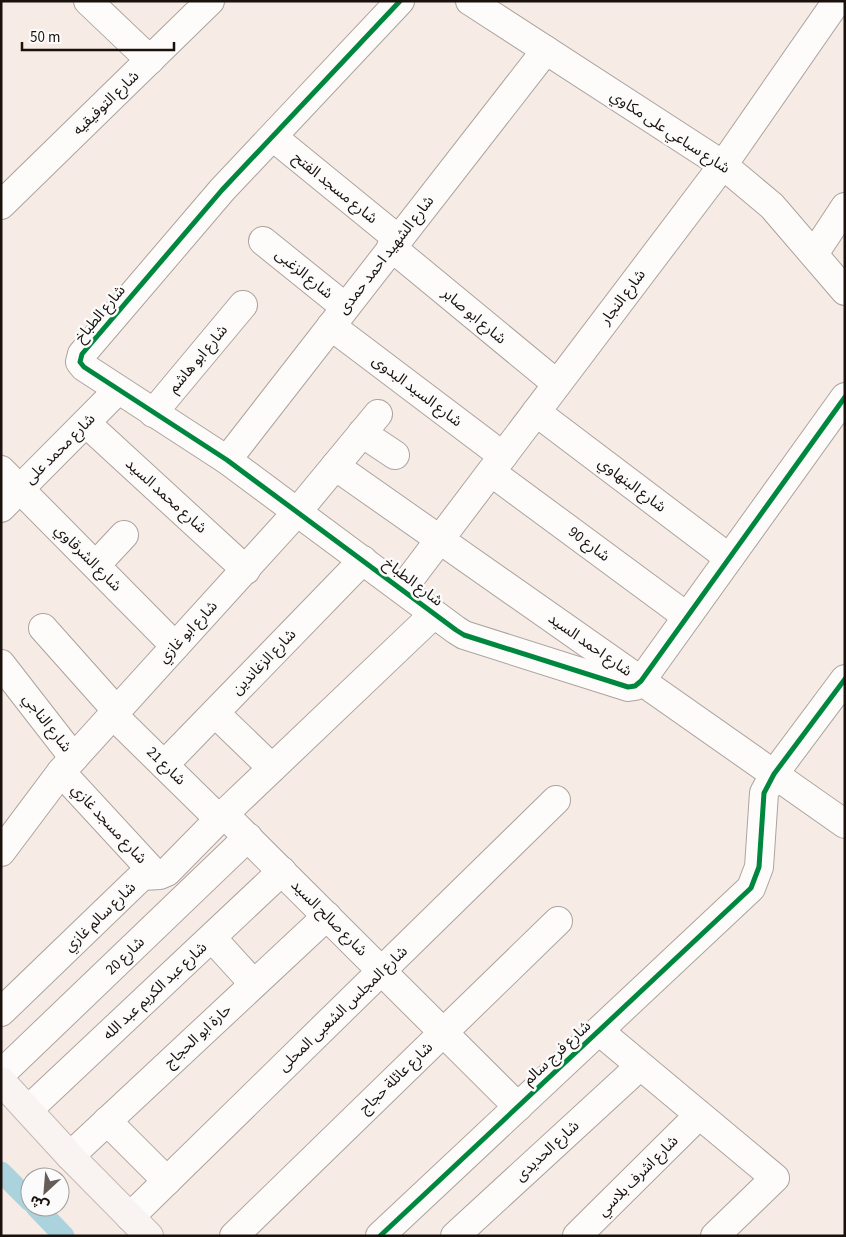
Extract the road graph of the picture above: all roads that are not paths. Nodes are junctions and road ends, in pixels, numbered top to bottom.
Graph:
1 (88, 1) edge
2 (210, 1) edge
3 (400, 1) edge
4 (470, 1) edge
5 (836, 1) edge
6 (546, 50) junction
7 (150, 60) junction
8 (273, 137) junction
9 (723, 166) junction
10 (1, 206) edge
11 (845, 207) edge
12 (263, 241) dead end
13 (395, 243) junction
14 (814, 254) junction
15 (845, 291) edge
16 (243, 305) dead end
17 (338, 316) junction
18 (557, 384) junction
19 (118, 390) junction
20 (845, 397) edge
21 (536, 412) junction
22 (154, 413) junction
23 (86, 423) junction
24 (395, 455) dead end
25 (227, 460) junction
26 (497, 464) junction
27 (335, 466) junction
28 (1, 470) edge
29 (20, 489) junction
30 (1, 508) edge
31 (298, 511) junction
32 (124, 535) dead end
33 (440, 539) junction
34 (729, 558) junction
35 (363, 560) junction
36 (96, 565) junction
37 (246, 570) junction
38 (403, 588) junction
39 (434, 614) junction
40 (686, 616) junction
41 (43, 628) dead end
42 (175, 646) junction
43 (1, 664) edge
44 (845, 679) edge
45 (641, 681) junction
46 (114, 712) junction
47 (215, 712) junction
48 (68, 765) junction
49 (164, 765) junction
50 (272, 768) junction
51 (774, 774) junction
52 (556, 800) dead end
53 (222, 816) junction
54 (845, 824) edge
55 (248, 837) junction
56 (1, 852) edge
57 (282, 871) junction
58 (156, 875) junction
59 (327, 916) junction
60 (558, 921) dead end
61 (212, 938) junction
62 (382, 971) junction
63 (254, 984) junction
64 (1, 1012) edge
65 (599, 1031) junction
66 (444, 1032) junction
67 (640, 1066) junction
68 (1, 1074) edge
69 (1, 1081) edge
70 (518, 1107) junction
71 (28, 1110) junction
72 (699, 1115) junction
73 (107, 1121) junction
74 (70, 1156) junction
75 (167, 1181) junction
76 (130, 1217) junction
77 (149, 1236) edge
78 (234, 1236) edge
79 (380, 1236) edge
80 (455, 1236) edge
81 (577, 1236) edge
82 (715, 1236) edge

1 - 7 street
2 - 7 street, شارع التوفيقيه
3 - 8 street, شارع الطباخ
4 - 6 street, شارع سباعي على مكاوي
5 - 9 street, شارع النجار
6 - 9 street, شارع سباعي على مكاوي
6 - 13 street, شارع الشهيد احمد حمدى
7 - 10 street, شارع التوفيقيه
8 - 13 street, شارع مسجد الفتح
8 - 19 street, شارع الطباخ
9 - 14 street, شارع سباعي على مكاوي
9 - 18 street, شارع النجار
11 - 14 street
12 - 17 street, شارع الزغبى
13 - 17 street, شارع الشهيد احمد حمدى
13 - 18 street, شارع ابو صابر
14 - 15 street, شارع سباعي على مكاوي
16 - 22 street, شارع ابو هاشم
17 - 25 street, شارع الشهيد احمد حمدى
17 - 26 street, شارع السيد البدوى
18 - 21 street, شارع النجار
19 - 22 street, شارع الطباخ
19 - 23 street, شارع محمد على
20 - 34 street
21 - 26 street, شارع النجار
21 - 34 street, شارع البنهاوي
22 - 25 street, شارع الطباخ
23 - 29 street, شارع محمد على
23 - 37 street, شارع محمد السيد
24 - 27 street, شارع ابو غازي
25 - 31 street, شارع الطباخ
26 - 33 street, شارع النجار
26 - 40 street, شارع 90
27 - 31 street, شارع ابو غازي
27 - 33 street, شارع احمد السيد
28 - 29 street, شارع الشرقاوي
29 - 30 street, شارع محمد على
29 - 36 street, شارع الشرقاوي
31 - 35 street, شارع الطباخ
31 - 37 street, شارع ابو غازي
32 - 36 street
33 - 38 street, شارع النجار
33 - 45 street, شارع احمد السيد
34 - 40 street
35 - 38 street, شارع الطباخ
35 - 47 street, شارع الزغاندين
36 - 42 street, شارع الشرقاوي
37 - 42 street, شارع ابو غازي
38 - 39 street, شارع الطباخ
39 - 45 street, شارع الطباخ
39 - 50 street, شارع سالم غازي
40 - 45 street
41 - 46 street, شارع 21
42 - 46 street, شارع ابو غازي
43 - 48 street, شارع الناجي
44 - 51 street
45 - 51 street, شارع احمد السيد
46 - 48 street, شارع ابو غازي
46 - 49 street, شارع 21
47 - 49 street, شارع الزغاندين
47 - 50 street
48 - 56 street, شارع ابو غازي
48 - 58 street, شارع مسجد غازي
49 - 53 street, شارع 21
50 - 53 street, شارع سالم غازي
51 - 54 street, شارع احمد السيد
51 - 65 street, شارع فرج سالم
52 - 62 street, شارع المجلس الشعبى المحلى
53 - 55 street, شارع صالح السيد
53 - 58 street, شارع سالم غازي
55 - 57 street, شارع صالح السيد
55 - 68 street, شارع 20
57 - 59 street, شارع صالح السيد
57 - 61 street, شارع عبد الكريم عبد الله
58 - 64 street, شارع سالم غازي
59 - 62 street, شارع صالح السيد
59 - 63 street, حارة ابو الحجاج
60 - 66 street, شارع عائلة حجاج
61 - 63 street
61 - 71 street, شارع عبد الكريم عبد الله
62 - 66 street, شارع صالح السيد
62 - 75 street, شارع المجلس الشعبى المحلى
63 - 73 street, حارة ابو الحجاج
65 - 67 street
65 - 70 street, شارع فرج سالم
66 - 70 street, شارع صالح السيد
66 - 78 street, شارع عائلة حجاج
67 - 72 street
67 - 80 street, شارع الحديدى
69 - 71 main road
70 - 79 street, شارع فرج سالم
71 - 74 main road
72 - 81 street, شارع اشرف بلاسي
72 - 82 street
73 - 74 street, حارة ابو الحجاج
73 - 75 street
74 - 76 main road
75 - 76 street, شارع المجلس الشعبى المحلى
76 - 77 main road

